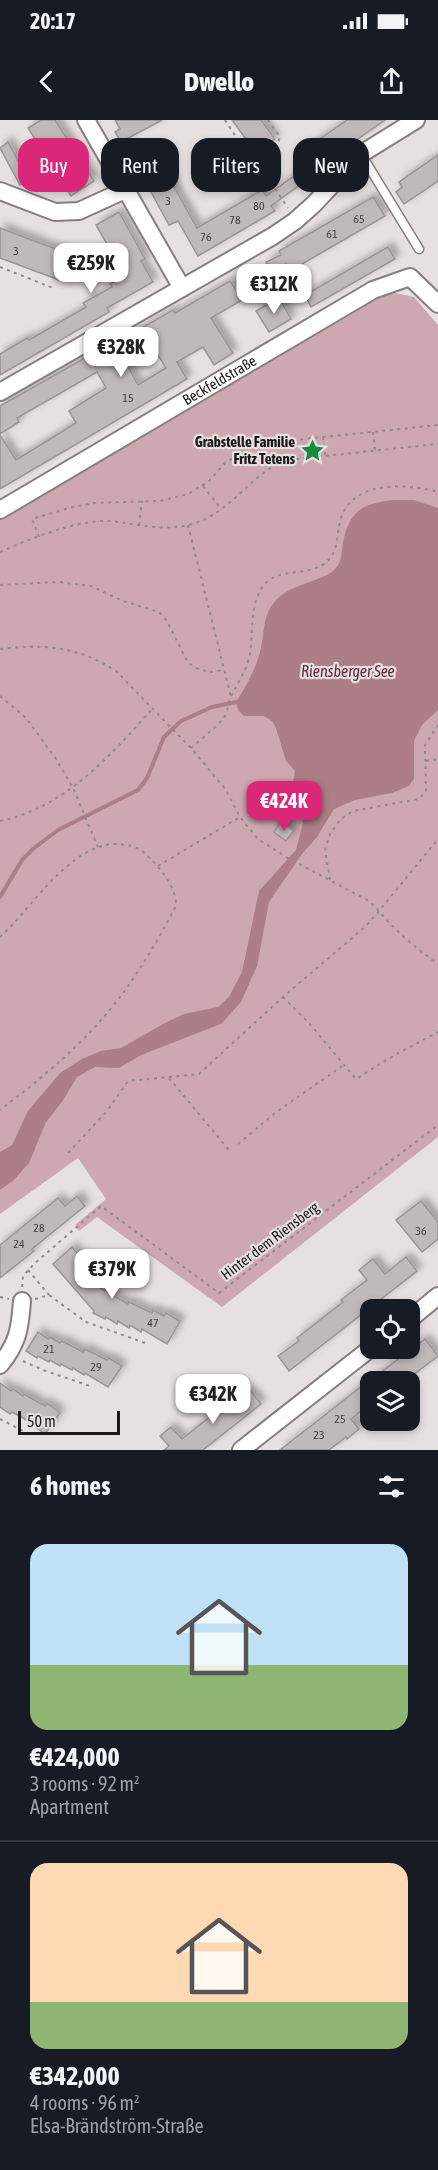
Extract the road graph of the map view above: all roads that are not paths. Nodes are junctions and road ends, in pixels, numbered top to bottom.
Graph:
1 (86, 120) edge
2 (416, 120) edge
3 (101, 147) edge
4 (369, 149) edge
5 (369, 167) edge
6 (0, 191) edge
7 (121, 192) edge
8 (126, 192) edge
9 (324, 192) edge
10 (419, 249) dead end
11 (182, 288) junction
12 (438, 304) edge
13 (0, 392) edge
14 (0, 510) edge
15 (438, 1296) edge
16 (22, 1301) road end
17 (420, 1310) edge
18 (360, 1357) edge
19 (4, 1359) edge
20 (241, 1450) edge

1 - 3 street
2 - 4 street
5 - 10 lane
6 - 7 street
8 - 11 street
9 - 11 street
11 - 13 street
12 - 14 street, Beckfeldstraße
15 - 17 street
16 - 19 street
18 - 20 street

